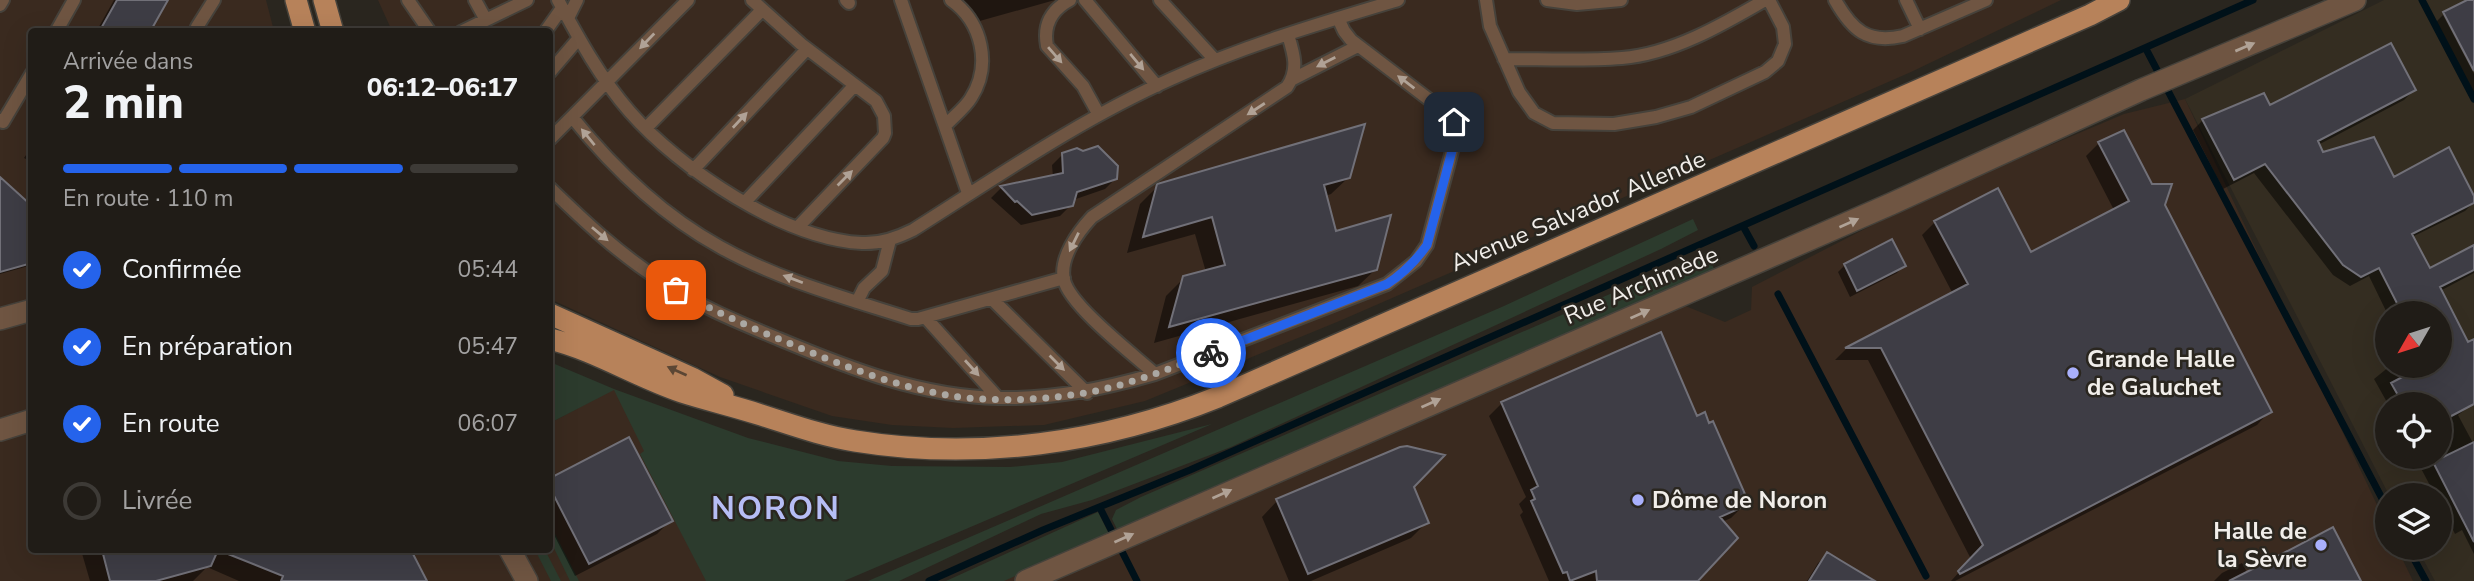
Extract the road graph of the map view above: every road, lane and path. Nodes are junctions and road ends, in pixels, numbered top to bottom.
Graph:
1 (3, 0) edge
2 (74, 0) edge
3 (214, 0) edge
4 (296, 0) edge
5 (324, 0) edge
6 (408, 0) edge
7 (475, 0) edge
8 (527, 0) edge
9 (577, 0) edge
10 (688, 0) edge
11 (752, 0) edge
12 (901, 0) edge
13 (951, 0) edge
14 (1070, 0) edge
15 (1085, 0) edge
16 (1160, 0) edge
17 (1398, 0) edge
18 (1486, 0) edge
19 (1547, 0) edge
20 (1622, 0) edge
21 (1767, 0) edge
22 (1835, 0) edge
23 (1906, 0) edge
24 (2119, 0) edge
25 (2355, 0) edge
26 (1979, 1) edge
27 (0, 5) edge
28 (563, 9) edge
29 (762, 10) junction
30 (1338, 18) junction
31 (486, 20) junction
32 (197, 27) dead end
33 (58, 28) edge
34 (304, 28) edge
35 (332, 28) edge
36 (427, 28) edge
37 (469, 28) edge
38 (548, 28) edge
39 (1920, 29) junction
40 (1287, 35) junction
41 (579, 38) junction
42 (1359, 46) junction
43 (807, 49) junction
44 (1215, 60) junction
45 (1504, 60) junction
46 (553, 68) edge
47 (1293, 79) junction
48 (28, 80) edge
49 (607, 82) junction
50 (855, 85) junction
51 (1157, 86) junction
52 (1099, 116) junction
53 (572, 117) junction
54 (0, 120) edge
55 (945, 126) junction
56 (646, 128) junction
57 (553, 136) edge
58 (693, 170) junction
59 (553, 191) edge
60 (968, 193) junction
61 (745, 202) junction
62 (798, 227) junction
63 (890, 240) junction
64 (1063, 278) junction
65 (992, 299) junction
66 (857, 302) junction
67 (28, 311) edge
68 (553, 315) edge
69 (926, 318) junction
70 (0, 319) edge
71 (553, 339) edge
72 (1155, 374) junction
73 (1087, 393) junction
74 (998, 398) junction
75 (759, 414) junction
76 (28, 421) edge
77 (0, 430) edge
78 (512, 553) edge
79 (527, 581) edge
80 (1026, 581) edge

1 - 27 lane
2 - 33 lane
3 - 32 lane
4 - 34 main road
5 - 35 main road
6 - 36 lane
7 - 31 lane
8 - 31 lane
9 - 28 lane
10 -> 49 lane
11 - 29 lane
12 - 55 lane
13 - 55 lane
14 -> 52 lane
15 -> 51 lane
16 - 44 lane
17 - 30 lane
18 - 45 lane
19 - 20 lane
21 - 45 lane
21 - 45 lane
22 - 39 lane
23 - 39 lane
24 - 75 main road, Avenue Salvador Allende
80 -> 25 street, Rue Archimède
26 - 39 lane
28 - 38 lane
28 - 41 lane
29 - 43 lane
29 - 56 lane
30 - 40 lane
30 - 42 lane
31 - 37 lane
40 - 44 lane
40 - 47 lane
41 - 46 lane
41 - 49 lane
42 -> 47 lane
72 -> 42 lane
43 - 50 lane
58 -> 43 lane
44 - 51 lane
47 -> 64 lane
48 - 54 lane
49 - 53 lane
49 - 56 lane
50 - 61 lane
62 -> 50 lane
51 - 52 lane
52 - 60 lane
53 - 57 lane
66 -> 53 lane
55 - 60 lane
56 - 58 lane
58 - 61 lane
59 -> 74 lane
60 - 63 lane
61 - 62 lane
62 - 63 lane
63 - 66 lane
64 - 65 lane
64 - 72 lane
65 - 69 lane
65 -> 73 lane
66 - 69 lane
67 - 70 street
75 -> 68 main road, Avenue Salvador Allende
69 -> 74 lane
71 - 75 main road, Avenue Salvador Allende
72 - 73 lane
73 - 74 lane
76 - 77 street
78 - 79 street

